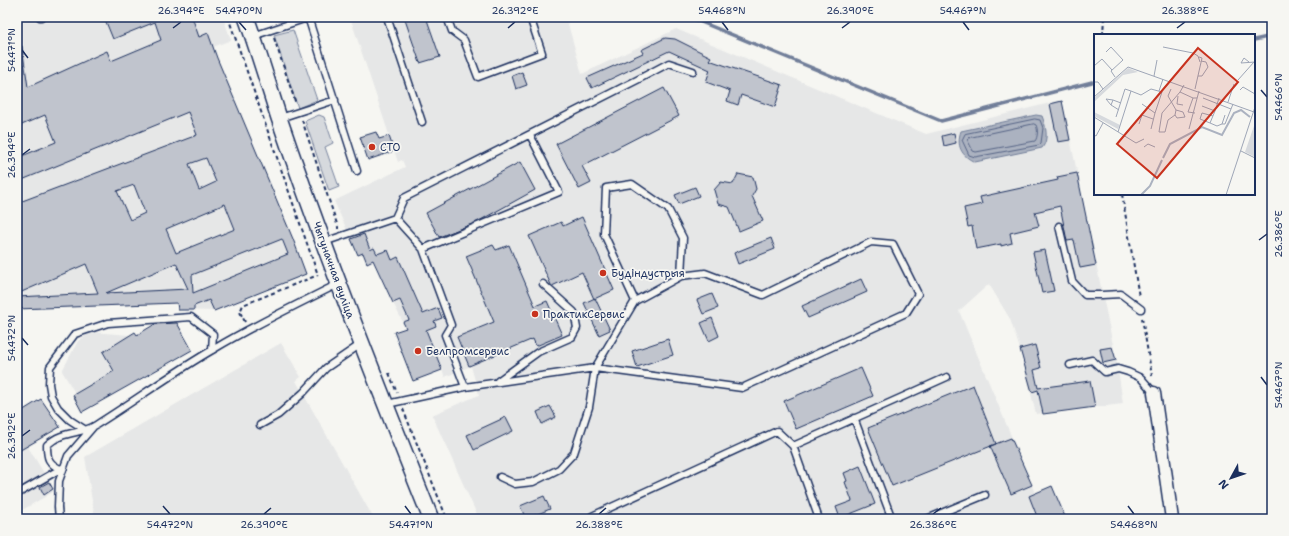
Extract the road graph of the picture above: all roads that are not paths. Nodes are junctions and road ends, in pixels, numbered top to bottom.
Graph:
1 (246, 17) edge
2 (309, 17) edge
3 (387, 17) edge
4 (447, 17) edge
5 (530, 17) edge
6 (253, 36) junction
7 (693, 71) dead end
8 (335, 100) junction
9 (280, 118) junction
10 (422, 122) dead end
11 (530, 135) junction
12 (357, 170) dead end
13 (395, 218) junction
14 (1059, 226) dead end
15 (330, 240) junction
16 (423, 249) junction
17 (681, 276) junction
18 (339, 284) junction
19 (543, 284) dead end
20 (635, 301) junction
21 (1140, 309) road end
22 (362, 343) junction
23 (212, 350) junction
24 (1070, 364) dead end
25 (595, 368) junction
26 (948, 377) dead end
27 (497, 382) junction
28 (465, 387) junction
29 (1154, 393) joint
30 (393, 403) junction
31 (854, 418) junction
32 (260, 425) dead end
33 (94, 426) junction
34 (84, 429) junction
35 (794, 446) junction
36 (62, 467) junction
37 (500, 477) dead end
38 (17, 494) edge
39 (985, 495) dead end
40 (59, 519) edge
41 (431, 519) edge
42 (591, 519) edge
43 (819, 519) edge
44 (892, 519) edge
45 (927, 519) edge
46 (1172, 519) edge

1 - 6 street, Чыгуначная вуліца
2 - 6 lane
2 - 8 lane
3 - 10 lane
4 - 5 lane
6 - 9 street, Чыгуначная вуліца
7 - 11 lane
8 - 9 lane
8 - 12 lane
9 - 15 street, Чыгуначная вуліца
11 - 13 lane
11 - 16 lane
13 - 15 lane
13 - 16 lane
14 - 21 lane
15 - 18 street, Чыгуначная вуліца
16 - 28 lane
17 - 20 lane
17 - 20 lane
17 - 25 lane
18 - 22 street, Чыгуначная вуліца
18 - 23 lane
19 - 27 lane
20 - 25 lane
22 - 30 street, Чыгуначная вуліца
22 - 32 lane
23 - 33 lane
23 - 34 lane
24 - 29 lane
25 - 27 lane
25 - 37 lane
26 - 31 lane
27 - 28 lane
28 - 30 lane
29 - 46 street
30 - 41 street, Чыгуначная вуліца
31 - 35 lane
31 - 44 lane
33 - 34 lane
33 - 36 lane
34 - 36 lane
35 - 42 lane
35 - 43 lane
36 - 38 lane
36 - 40 lane
39 - 45 lane

